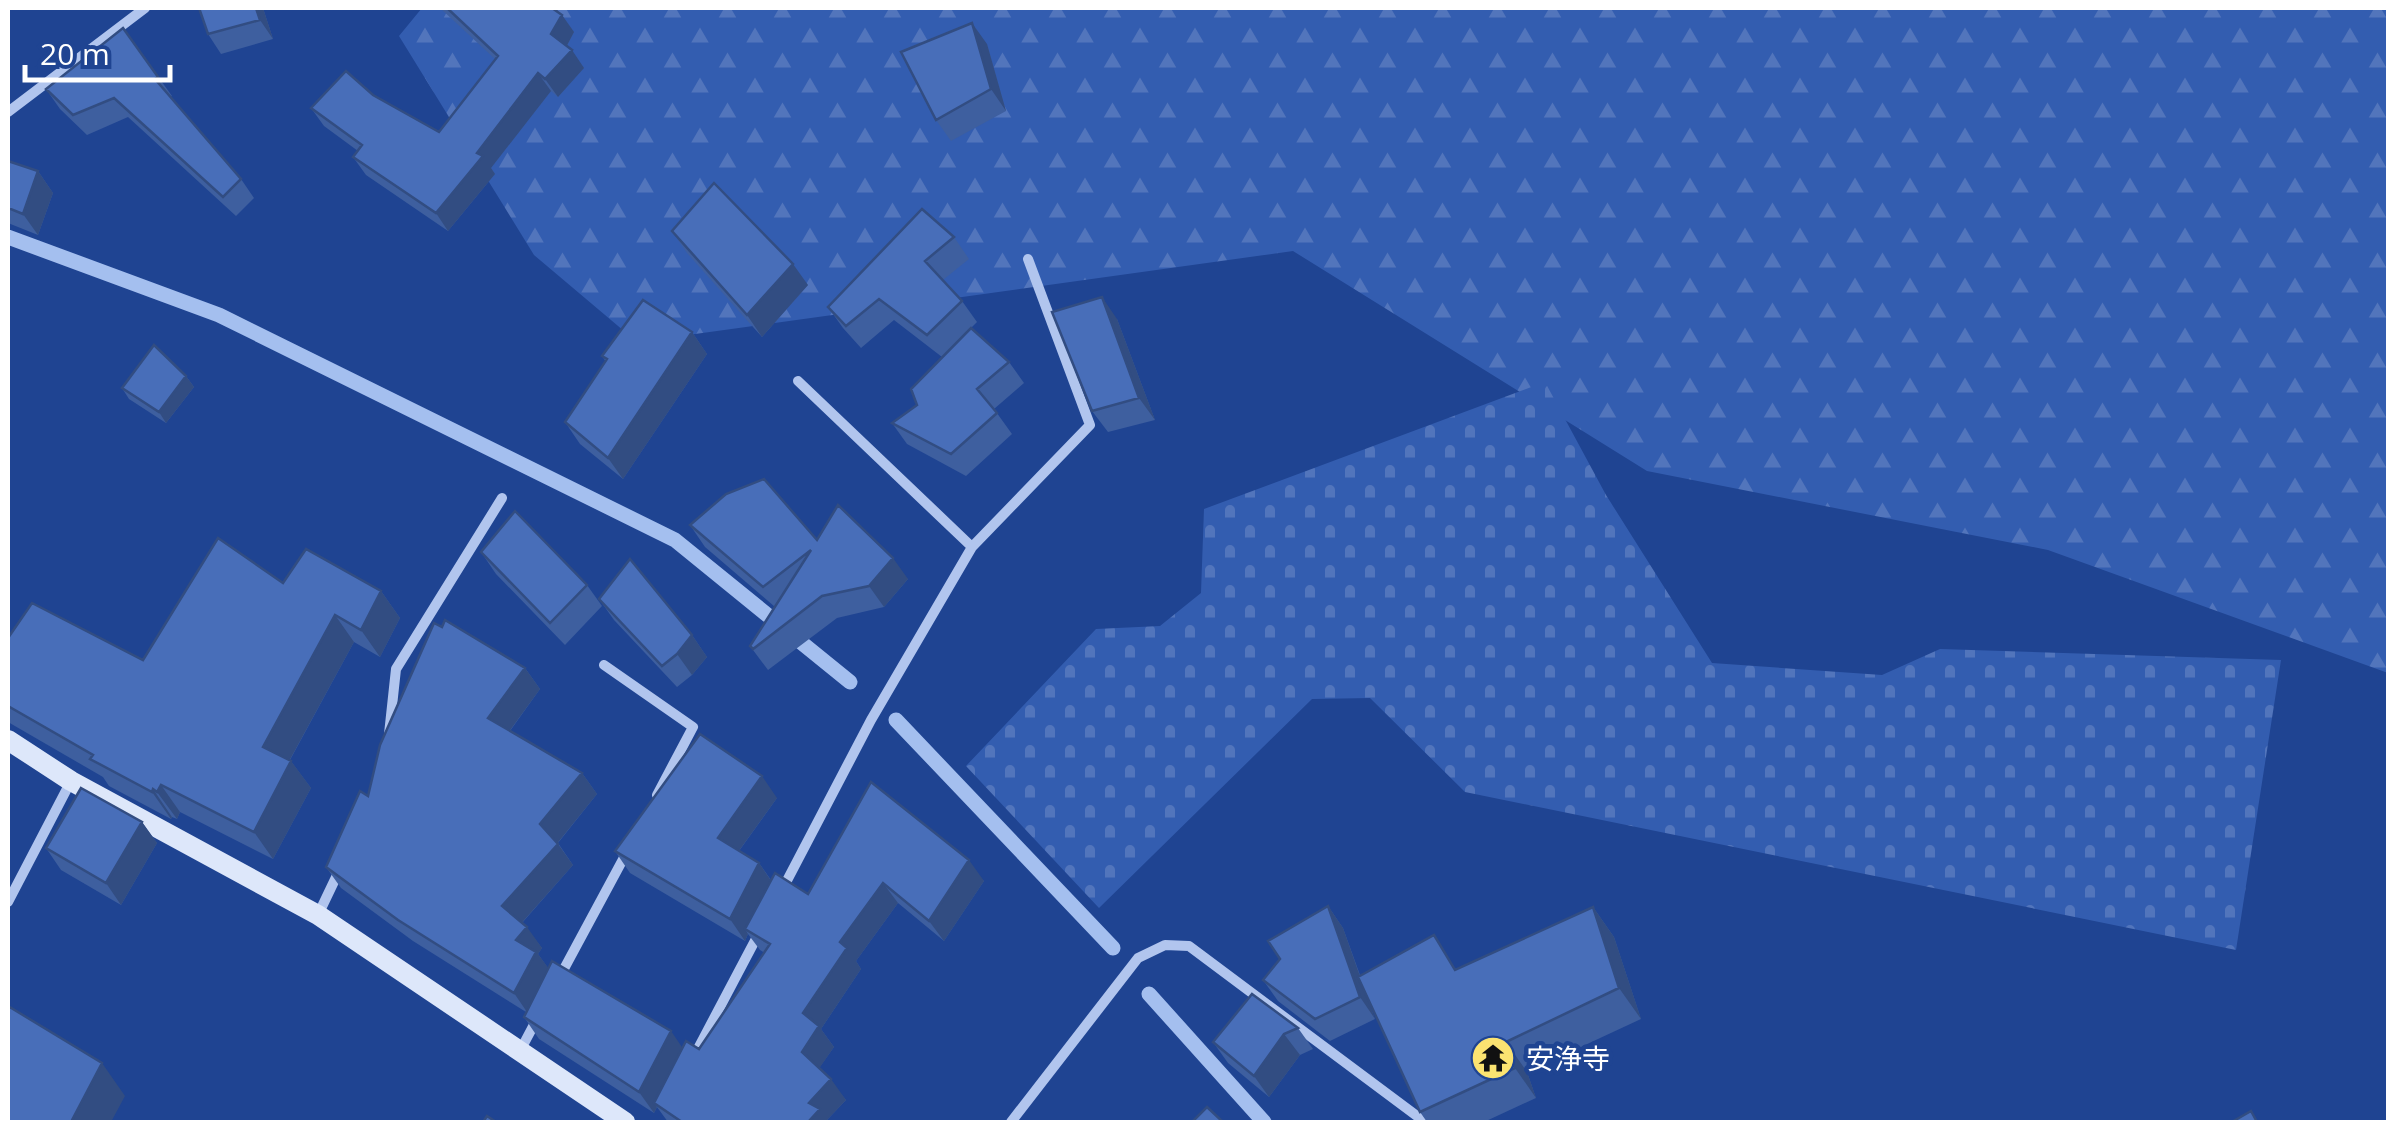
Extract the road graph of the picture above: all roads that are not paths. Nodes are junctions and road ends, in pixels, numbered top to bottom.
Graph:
1 (145, 8) edge
2 (8, 112) edge
3 (1028, 259) dead end
4 (798, 381) dead end
5 (502, 498) dead end
6 (972, 547) junction
7 (604, 665) dead end
8 (8, 740) edge
9 (386, 755) edge
10 (71, 781) junction
11 (648, 812) edge
12 (630, 847) edge
13 (343, 862) edge
14 (779, 895) edge
15 (8, 902) edge
16 (770, 913) edge
17 (318, 915) junction
18 (556, 983) edge
19 (547, 1000) edge
20 (520, 1052) junction
21 (686, 1070) edge
22 (625, 1122) edge
23 (1011, 1122) edge
24 (1425, 1122) edge

1 - 2 street
3 - 6 street
4 - 6 street
5 - 9 street
6 - 14 street
7 - 11 street
8 - 10 street
10 - 15 street
10 - 17 street
12 - 18 street
13 - 17 street
16 - 21 street
17 - 20 street
19 - 20 street
20 - 22 street
23 - 24 street

